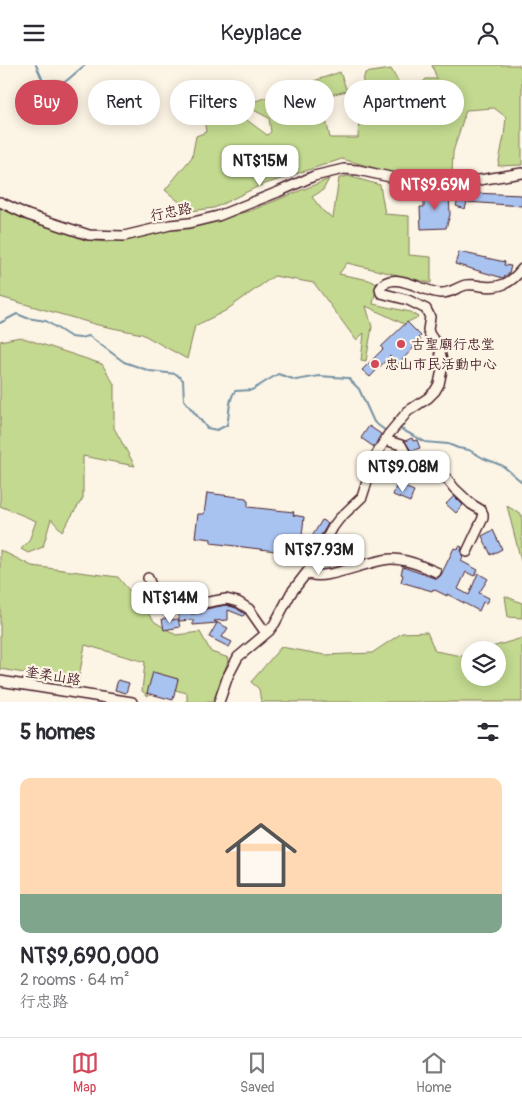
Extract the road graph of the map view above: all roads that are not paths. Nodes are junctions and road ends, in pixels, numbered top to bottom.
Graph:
1 (522, 173) edge
2 (0, 202) edge
3 (522, 269) edge
4 (386, 437) junction
5 (467, 552) dead end
6 (436, 572) dead end
7 (306, 573) junction
8 (148, 578) dead end
9 (269, 631) junction
10 (0, 681) edge
11 (132, 702) edge
12 (219, 702) edge

1 - 2 street, 行忠路
3 - 4 street
4 - 5 street
4 - 7 street
6 - 7 street
7 - 9 street
8 - 9 street
9 - 12 street
10 - 11 street, 奎柔山路

